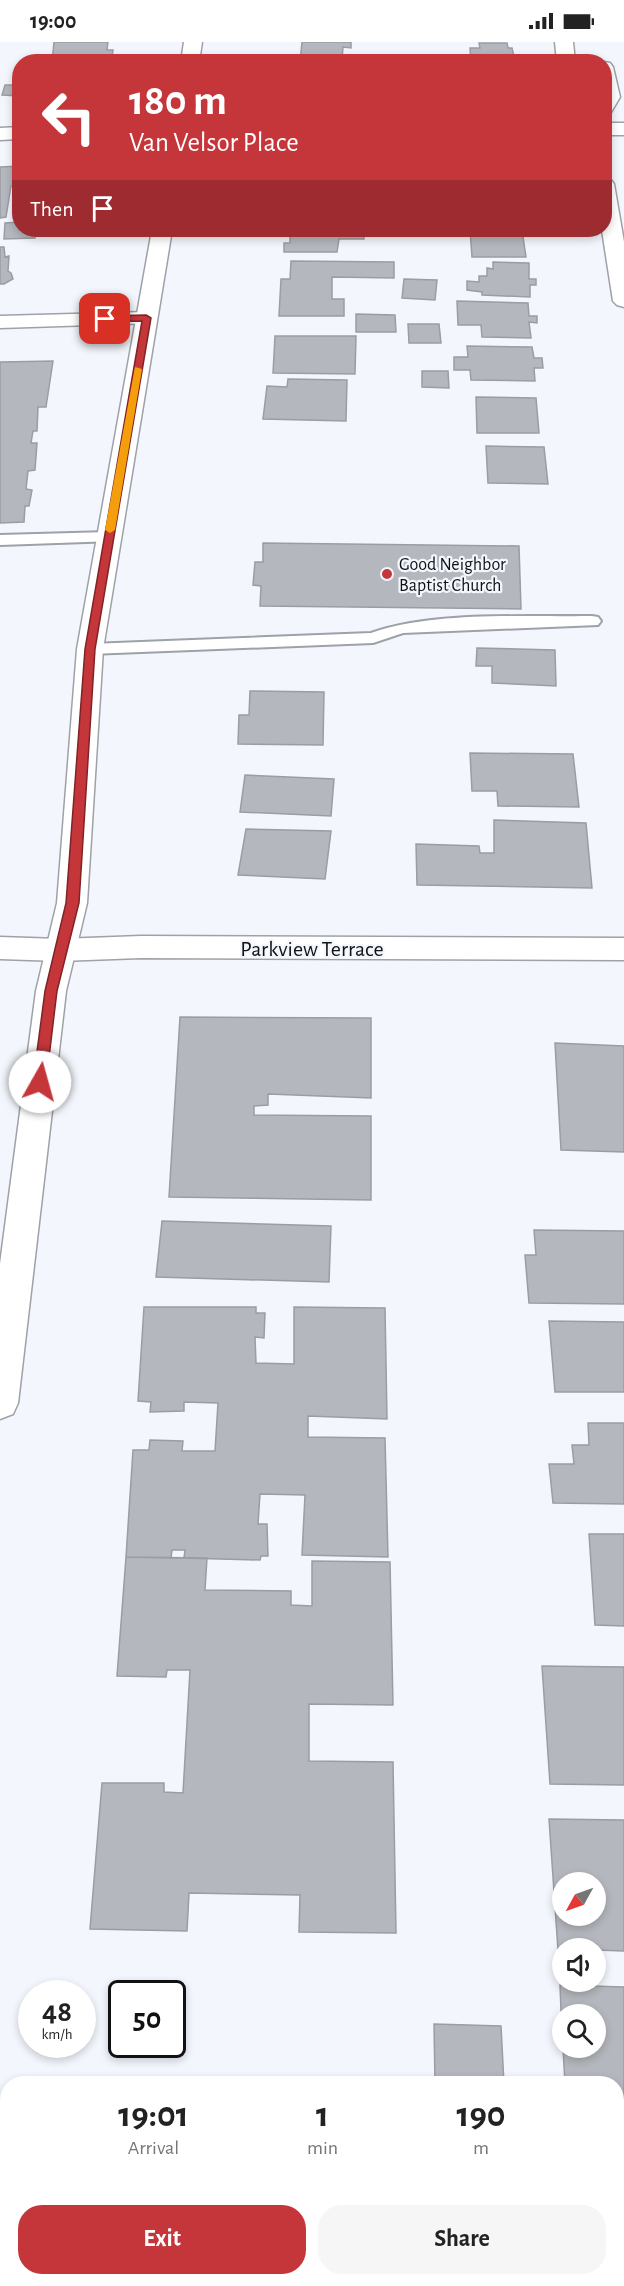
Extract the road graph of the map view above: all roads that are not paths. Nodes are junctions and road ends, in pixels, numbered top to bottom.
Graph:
1 (612, 231) edge
2 (161, 237) edge
3 (624, 301) edge
4 (146, 318) junction
5 (0, 322) edge
6 (109, 537) junction
7 (0, 540) edge
8 (592, 621) dead end
9 (90, 649) junction
10 (0, 948) edge
11 (624, 948) edge
12 (60, 950) junction
13 (0, 1403) edge

1 - 3 main road
2 - 4 main road
4 - 5 main road
4 - 6 main road
6 - 7 lane
6 - 9 main road
8 - 9 lane
9 - 12 main road
10 - 12 main road, Parkview Terrace
11 - 12 main road, Parkview Terrace
12 - 13 main road

